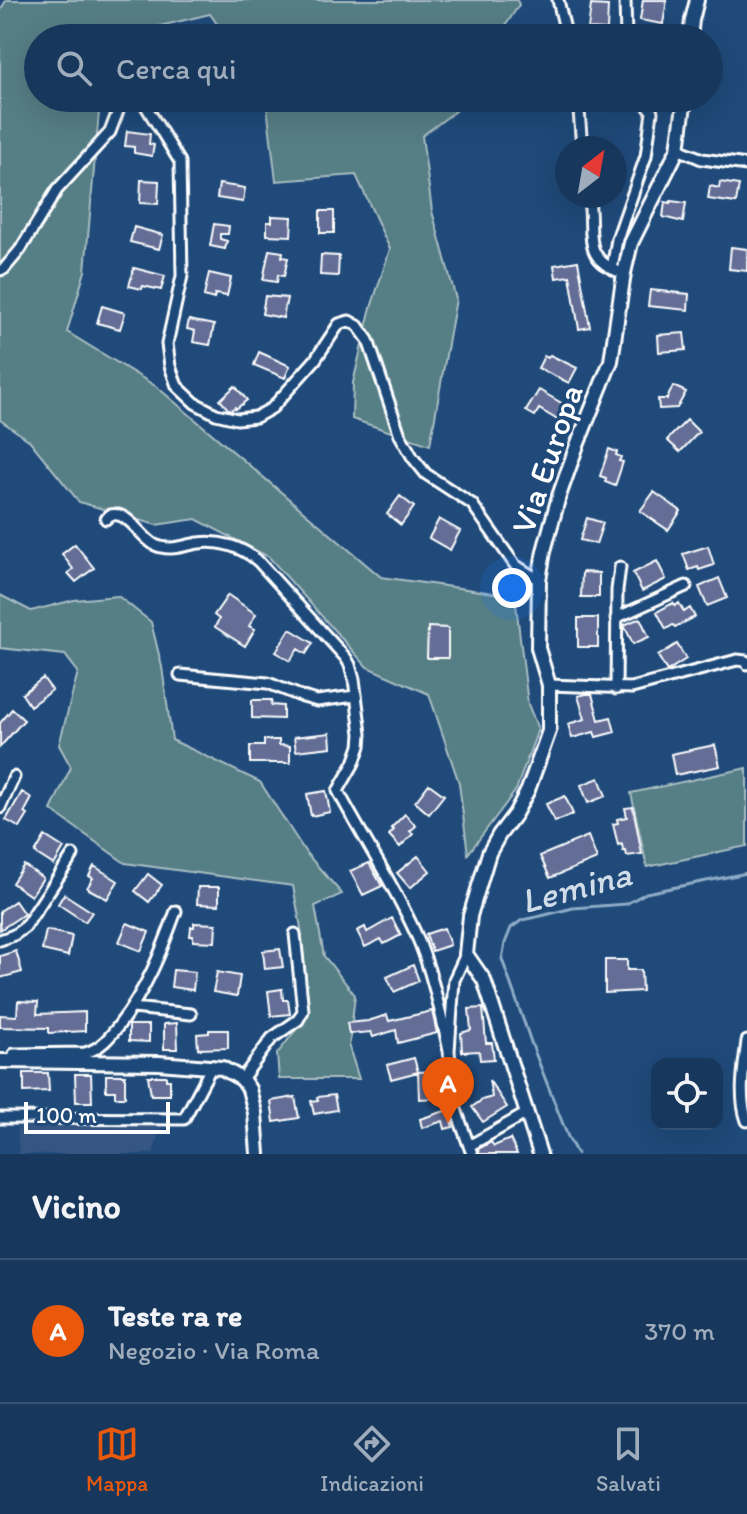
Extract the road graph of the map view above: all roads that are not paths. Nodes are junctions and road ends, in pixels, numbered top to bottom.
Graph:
1 (558, 0) edge
2 (625, 0) edge
3 (697, 0) edge
4 (564, 24) edge
5 (626, 24) edge
6 (692, 24) edge
7 (118, 112) edge
8 (150, 112) edge
9 (579, 112) edge
10 (652, 112) edge
11 (683, 112) edge
12 (581, 136) edge
13 (678, 149) junction
14 (747, 165) edge
15 (591, 208) edge
16 (0, 270) edge
17 (618, 271) junction
18 (106, 519) dead end
19 (620, 567) dead end
20 (539, 580) junction
21 (686, 586) dead end
22 (616, 618) junction
23 (747, 664) edge
24 (180, 675) dead end
25 (549, 685) junction
26 (616, 689) junction
27 (355, 696) junction
28 (14, 777) dead end
29 (0, 808) edge
30 (73, 855) dead end
31 (176, 911) dead end
32 (295, 934) dead end
33 (0, 940) edge
34 (466, 954) junction
35 (133, 1008) junction
36 (191, 1014) dead end
37 (747, 1041) edge
38 (449, 1051) junction
39 (6, 1061) edge
40 (212, 1066) junction
41 (242, 1079) junction
42 (527, 1113) junction
43 (0, 1118) edge
44 (747, 1121) edge
45 (470, 1150) edge
46 (258, 1154) edge
47 (540, 1154) edge

1 - 4 street
2 - 5 street
3 - 6 street
7 - 16 street
8 - 20 street
9 - 12 street
10 - 17 street
11 - 13 street, Via Europa
13 - 14 street
13 - 17 street, Via Europa
15 - 17 street
17 - 20 street, Via Europa
18 - 27 street
19 - 22 street
20 - 25 street, Via Europa
21 - 22 street
22 - 26 street
23 - 26 street
24 - 27 street
25 - 26 street
25 - 34 street, Via Europa
27 - 38 street
28 - 29 street
30 - 33 street
31 - 35 street
32 - 41 street
34 - 38 street
34 - 42 street
35 - 36 street
35 - 39 street
37 - 44 street
38 - 45 street
39 - 40 street
40 - 41 street
40 - 43 street
41 - 46 street
42 - 45 street
42 - 47 street

